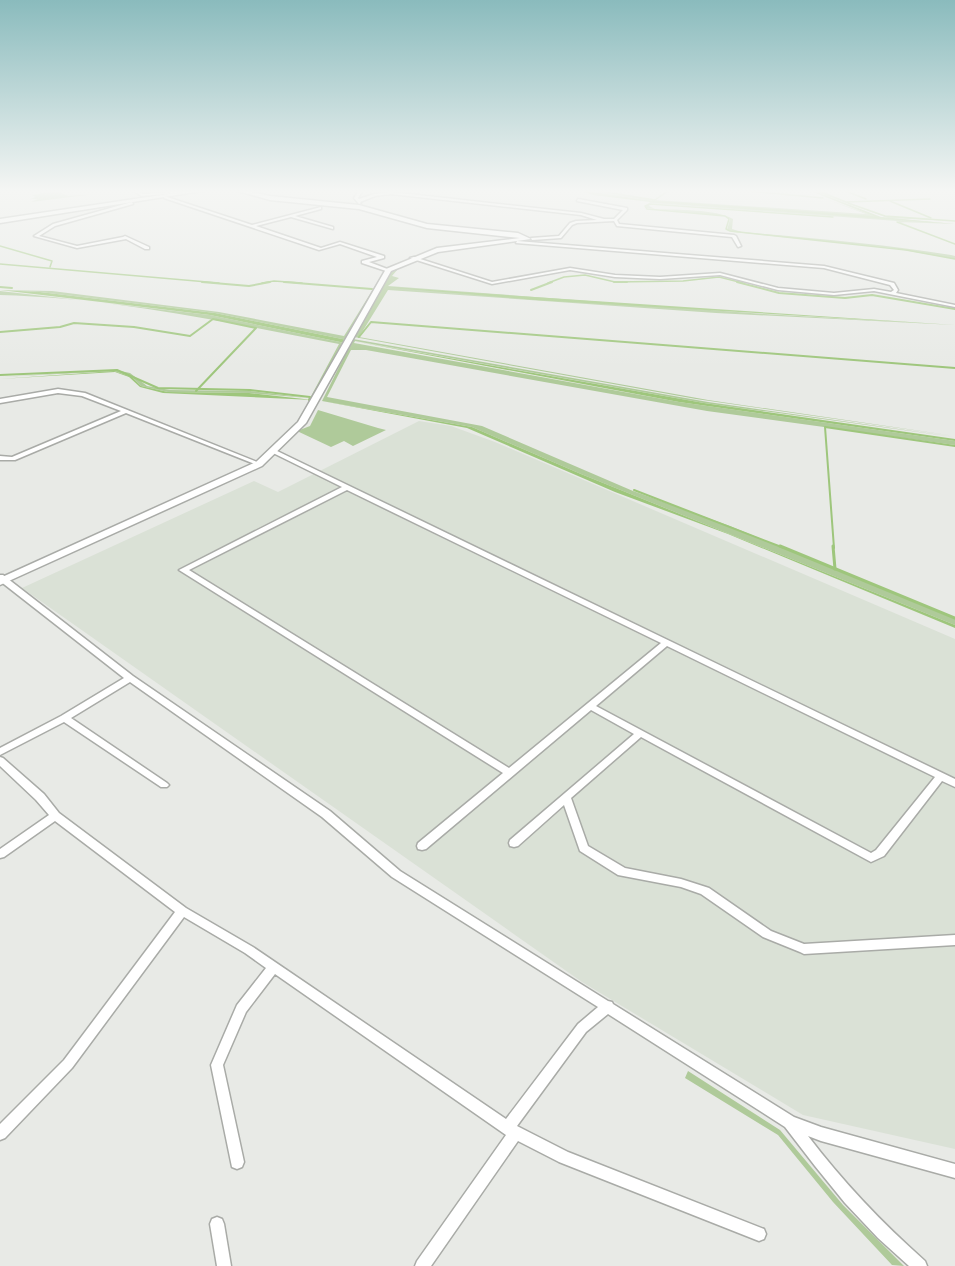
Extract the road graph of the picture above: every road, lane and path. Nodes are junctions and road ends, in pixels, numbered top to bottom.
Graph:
1 (359, 249) edge
2 (446, 249) edge
3 (604, 249) edge
4 (412, 258) junction
5 (388, 270) junction
6 (893, 293) junction
7 (955, 306) edge
8 (0, 401) edge
9 (127, 411) junction
10 (273, 451) junction
11 (0, 458) edge
12 (259, 464) junction
13 (348, 487) junction
14 (1, 580) edge
15 (666, 643) junction
16 (130, 678) junction
17 (590, 706) junction
18 (64, 718) junction
19 (640, 733) junction
20 (0, 752) edge
21 (0, 760) edge
22 (510, 773) junction
23 (941, 776) junction
24 (955, 783) edge
25 (164, 785) dead end
26 (566, 797) junction
27 (55, 816) junction
28 (514, 843) dead end
29 (422, 846) dead end
30 (0, 854) edge
31 (182, 911) junction
32 (955, 940) edge
33 (274, 967) junction
34 (608, 1006) junction
35 (790, 1122) junction
36 (511, 1130) junction
37 (0, 1133) edge
38 (237, 1162) dead end
39 (955, 1171) edge
40 (218, 1224) dead end
41 (759, 1234) dead end
42 (224, 1266) edge
43 (422, 1266) edge
44 (920, 1266) edge

1 - 5 street
2 - 4 street
3 - 6 street
4 - 5 street
4 - 6 street
5 - 10 street
6 - 7 street
8 - 9 street
9 - 11 street
9 - 12 street
10 - 12 street
10 - 13 street
12 - 14 street
13 - 15 street
13 - 22 street
14 - 16 street
15 - 17 street
15 - 23 street
16 - 18 street
16 - 34 street
17 - 19 street
17 - 22 street
18 - 20 street
18 - 25 street
19 - 23 street
19 - 26 street
21 - 27 street
22 - 29 street
23 - 24 street
26 - 28 street
26 - 32 street
27 - 30 street
27 - 31 street
31 - 33 street
31 - 37 street
33 - 36 street
33 - 38 street
34 - 35 street
34 - 36 street
35 - 39 street
35 - 44 street
36 - 41 street
36 - 43 street
40 - 42 street

